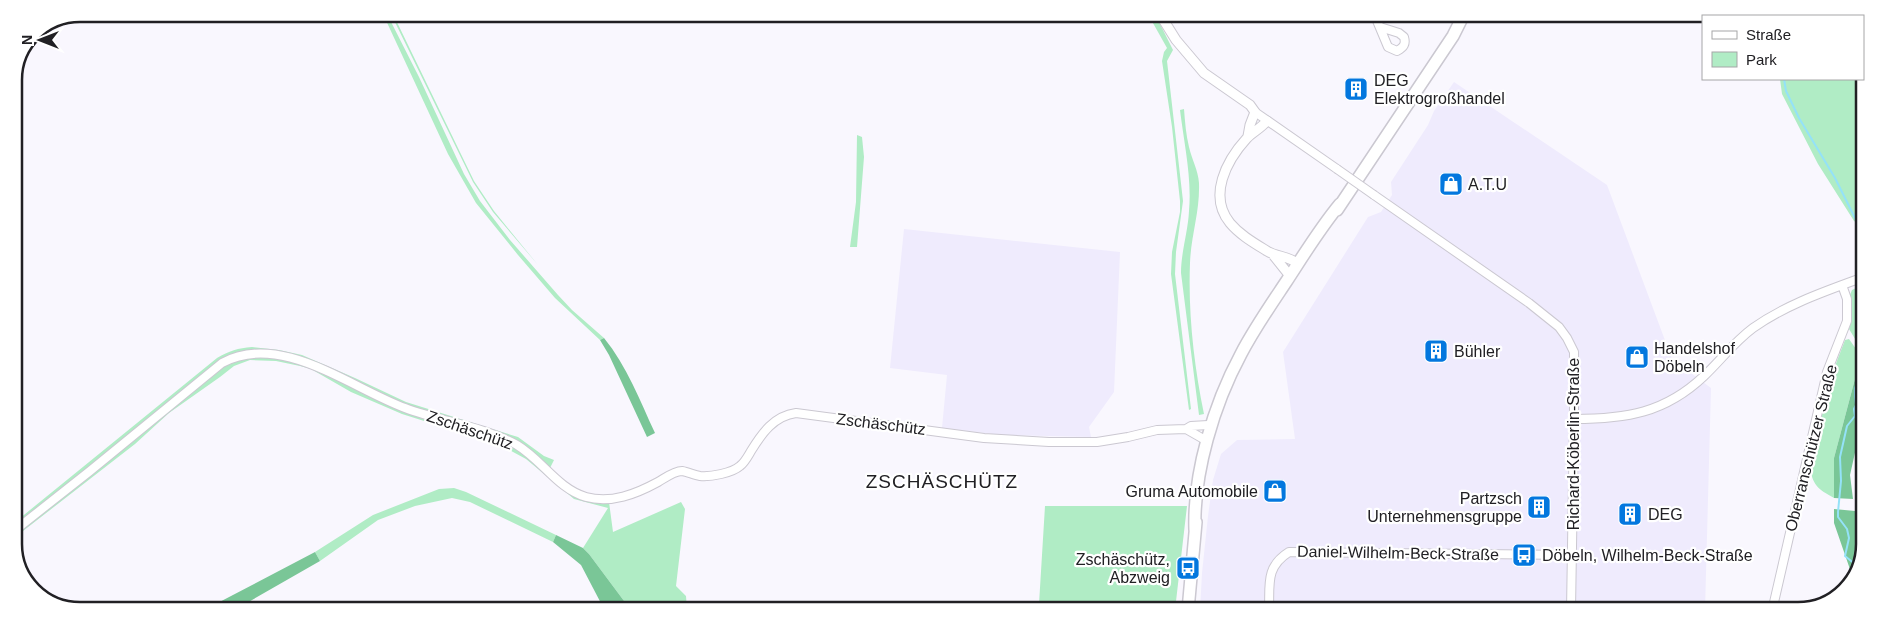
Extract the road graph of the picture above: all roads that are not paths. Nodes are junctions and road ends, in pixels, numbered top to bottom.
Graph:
1 (1165, 22) edge
2 (1378, 22) edge
3 (1459, 22) edge
4 (1380, 27) dead end
5 (1255, 112) junction
6 (1267, 121) junction
7 (1248, 136) junction
8 (1274, 256) junction
9 (1298, 264) junction
10 (1290, 276) junction
11 (1856, 280) edge
12 (1842, 285) junction
13 (1574, 419) junction
14 (1211, 426) junction
15 (1186, 429) junction
16 (1208, 441) junction
17 (23, 523) edge
18 (1573, 555) junction
19 (1189, 602) edge
20 (1269, 602) edge
21 (1572, 602) edge
22 (1774, 602) edge

1 - 5 street
2 - 4 street
3 - 9 main road
5 - 6 street, Richard-Köberlin-Straße
5 - 7 street
6 - 7 street
6 - 13 street, Richard-Köberlin-Straße, bridge
7 - 8 street
8 - 9 street
8 - 10 street
9 - 10 main road
10 - 14 main road
11 - 12 street
12 - 13 street
12 - 22 street, Oberranschützer Straße
13 - 18 street, Richard-Köberlin-Straße
14 - 15 street, Zschäschütz
14 - 16 main road
15 - 16 street
15 - 17 street, Zschäschütz
16 - 19 main road
18 - 20 street, Daniel-Wilhelm-Beck-Straße
18 - 21 street, Richard-Köberlin-Straße

